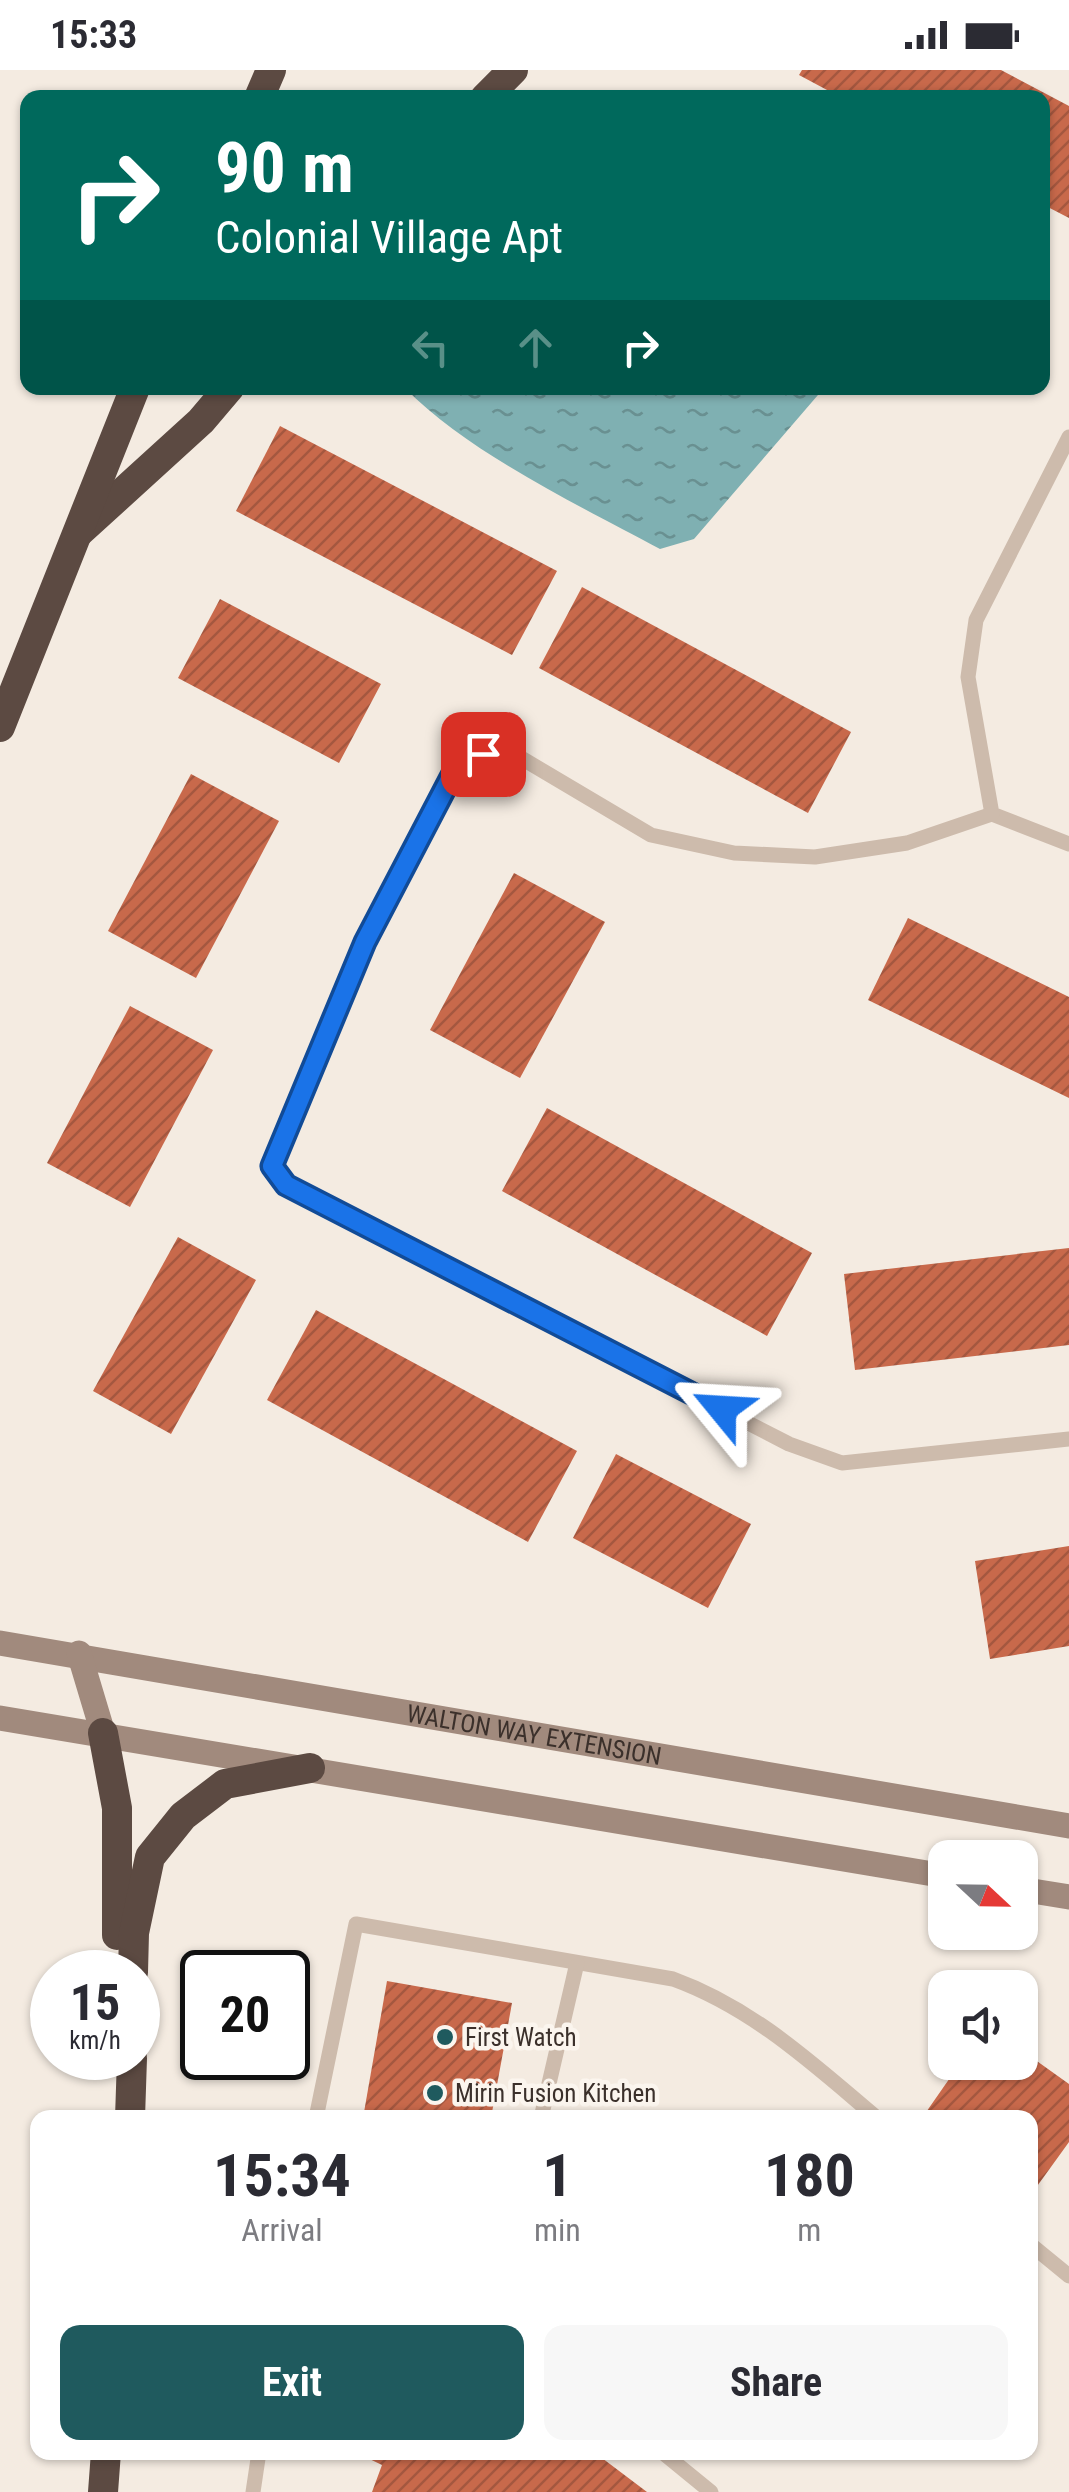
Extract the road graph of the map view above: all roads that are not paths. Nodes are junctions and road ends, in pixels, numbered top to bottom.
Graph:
1 (513, 70) edge
2 (493, 90) edge
3 (132, 395) edge
4 (223, 395) edge
5 (1069, 437) edge
6 (72, 539) junction
7 (0, 727) edge
8 (992, 814) junction
9 (1069, 844) edge
10 (1069, 1439) edge
11 (0, 1643) edge
12 (79, 1654) junction
13 (0, 1718) edge
14 (103, 1732) junction
15 (310, 1768) junction
16 (1069, 1826) edge
17 (928, 1873) edge
18 (1038, 1892) edge
19 (1069, 1897) edge
20 (116, 1950) edge
21 (135, 1950) edge
22 (577, 1963) junction
23 (114, 2080) edge
24 (131, 2080) edge
25 (113, 2110) edge
26 (130, 2110) edge
27 (318, 2110) edge
28 (543, 2110) edge
29 (867, 2110) edge
30 (1038, 2251) edge
31 (1069, 2276) edge
32 (105, 2460) edge
33 (258, 2460) edge
34 (672, 2460) edge
35 (103, 2492) edge
36 (253, 2492) edge
37 (712, 2492) edge

1 - 2 highway
3 - 6 highway
4 - 6 highway
5 - 8 lane
6 - 7 highway
8 - 9 lane
8 - 10 lane
11 - 12 main road, WALTON WAY EXTENSION
12 - 14 main road
12 - 16 main road, WALTON WAY EXTENSION
13 - 14 main road
14 - 15 main road
14 - 20 highway
15 - 17 main road
15 - 21 highway
18 - 19 main road
22 - 27 lane
22 - 28 lane
22 - 29 lane
23 - 25 highway
24 - 26 highway
30 - 31 lane
32 - 35 highway
33 - 36 lane
34 - 37 lane

